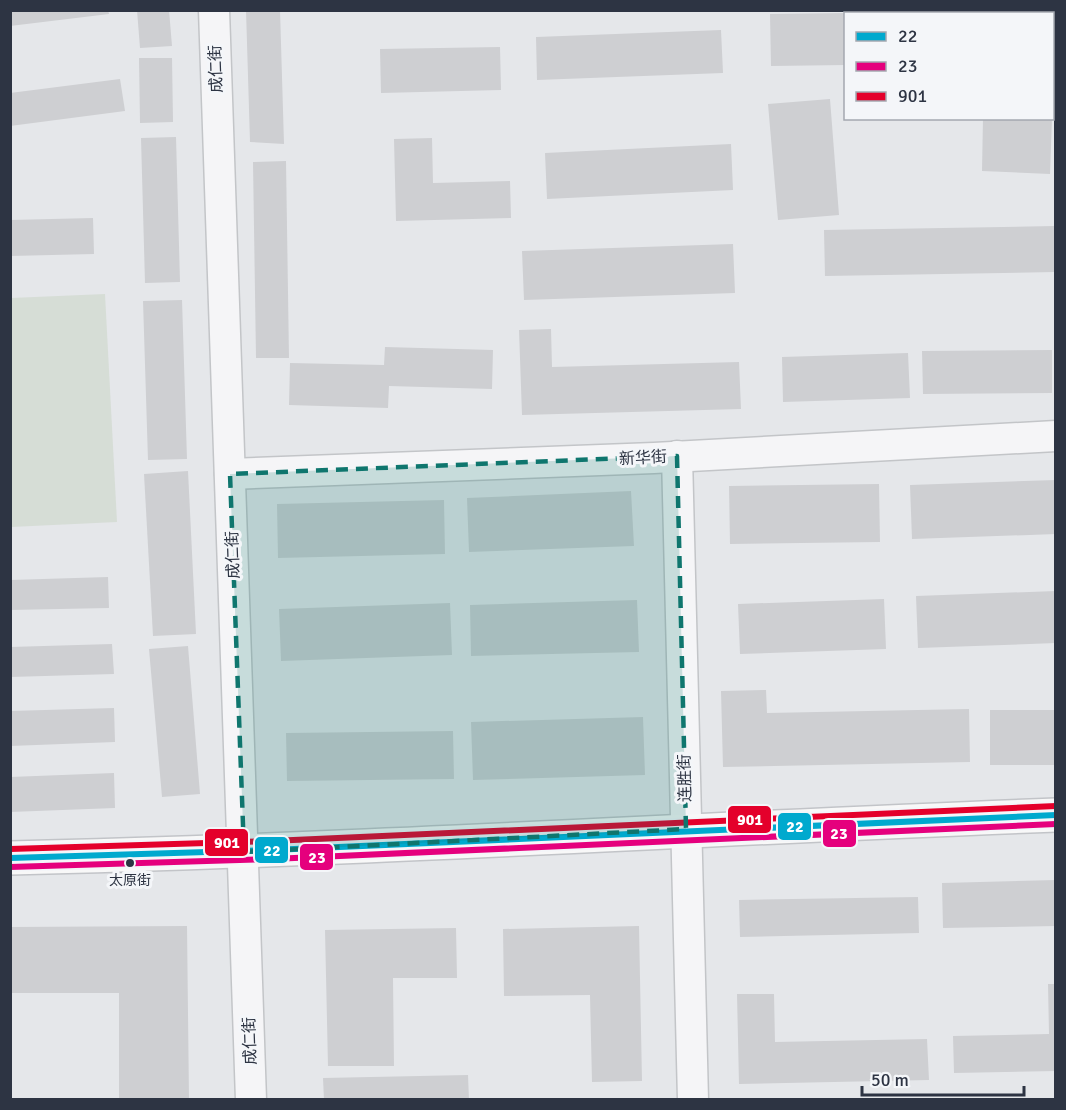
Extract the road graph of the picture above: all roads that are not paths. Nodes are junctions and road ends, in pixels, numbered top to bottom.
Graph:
1 (214, 10) edge
2 (1056, 436) edge
3 (677, 456) junction
4 (230, 474) junction
5 (1056, 815) edge
6 (686, 829) junction
7 (244, 852) junction
8 (10, 858) edge
9 (251, 1100) edge
10 (693, 1100) edge

1 - 4 street, 成仁街
2 - 3 street, 新华街
3 - 4 street, 新华街
3 - 6 street, 连胜街
4 - 7 street, 成仁街
5 - 6 main road
6 - 7 main road
6 - 10 street, 连胜街
7 - 8 main road
7 - 9 street, 成仁街

